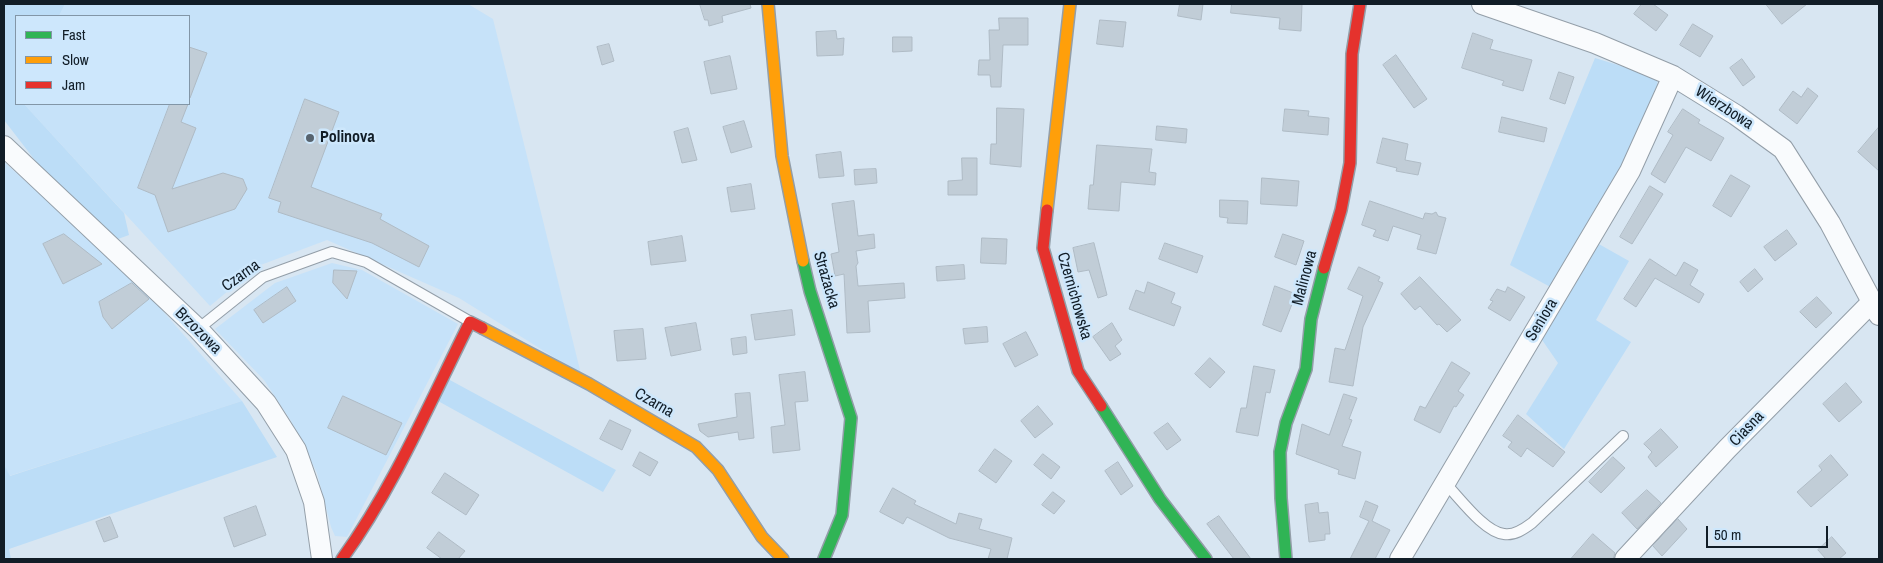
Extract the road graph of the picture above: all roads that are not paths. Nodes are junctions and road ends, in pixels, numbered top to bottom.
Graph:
1 (768, 4) edge
2 (1070, 4) edge
3 (1360, 4) edge
4 (1482, 4) edge
5 (1673, 76) junction
6 (4, 146) edge
7 (1876, 308) edge
8 (470, 322) junction
9 (198, 330) junction
10 (1623, 436) dead end
11 (1445, 483) junction
12 (322, 559) edge
13 (342, 559) edge
14 (782, 559) edge
15 (824, 559) edge
16 (1206, 559) edge
17 (1286, 559) edge
18 (1400, 559) edge
19 (1625, 559) edge

1 - 15 street, Strażacka
2 - 16 street, Czernichowska
3 - 17 street, Malinowa
4 - 5 street, Wierzbowa
5 - 7 street, Wierzbowa
5 - 11 street, Seniora
6 - 9 street, Brzozowa
7 - 19 street, Ciasna
8 - 9 lane, Czarna
8 - 13 street
8 - 14 street, Czarna
9 - 12 street, Brzozowa
10 - 11 lane
11 - 18 street, Seniora

